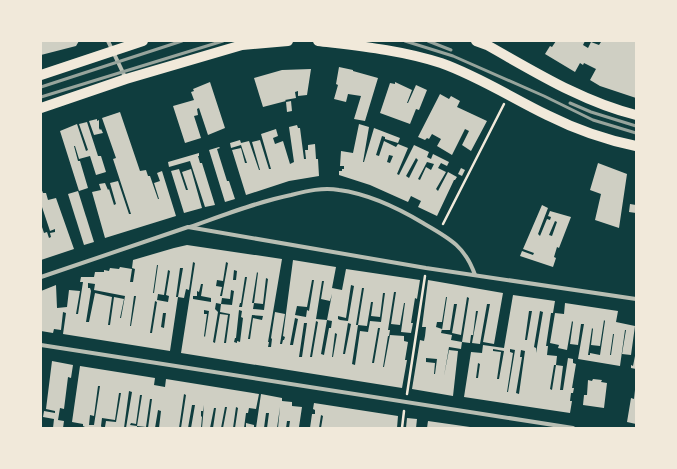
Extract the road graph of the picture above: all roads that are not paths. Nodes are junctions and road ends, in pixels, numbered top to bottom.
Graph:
1 (108, 41) edge
2 (143, 41) edge
3 (288, 41) edge
4 (318, 41) edge
5 (476, 41) edge
6 (113, 51) junction
7 (41, 75) edge
8 (126, 79) junction
9 (41, 108) edge
10 (636, 115) edge
11 (636, 146) edge
12 (188, 227) junction
13 (475, 275) junction
14 (41, 277) edge
15 (636, 299) edge
16 (41, 345) edge
17 (573, 428) edge

1 - 6 street
2 - 6 main road
3 - 8 main road
4 - 11 main road
5 - 10 main road
6 - 7 main road
6 - 8 street
8 - 9 main road
12 - 13 street
12 - 13 street
12 - 14 street
13 - 15 street
16 - 17 street

